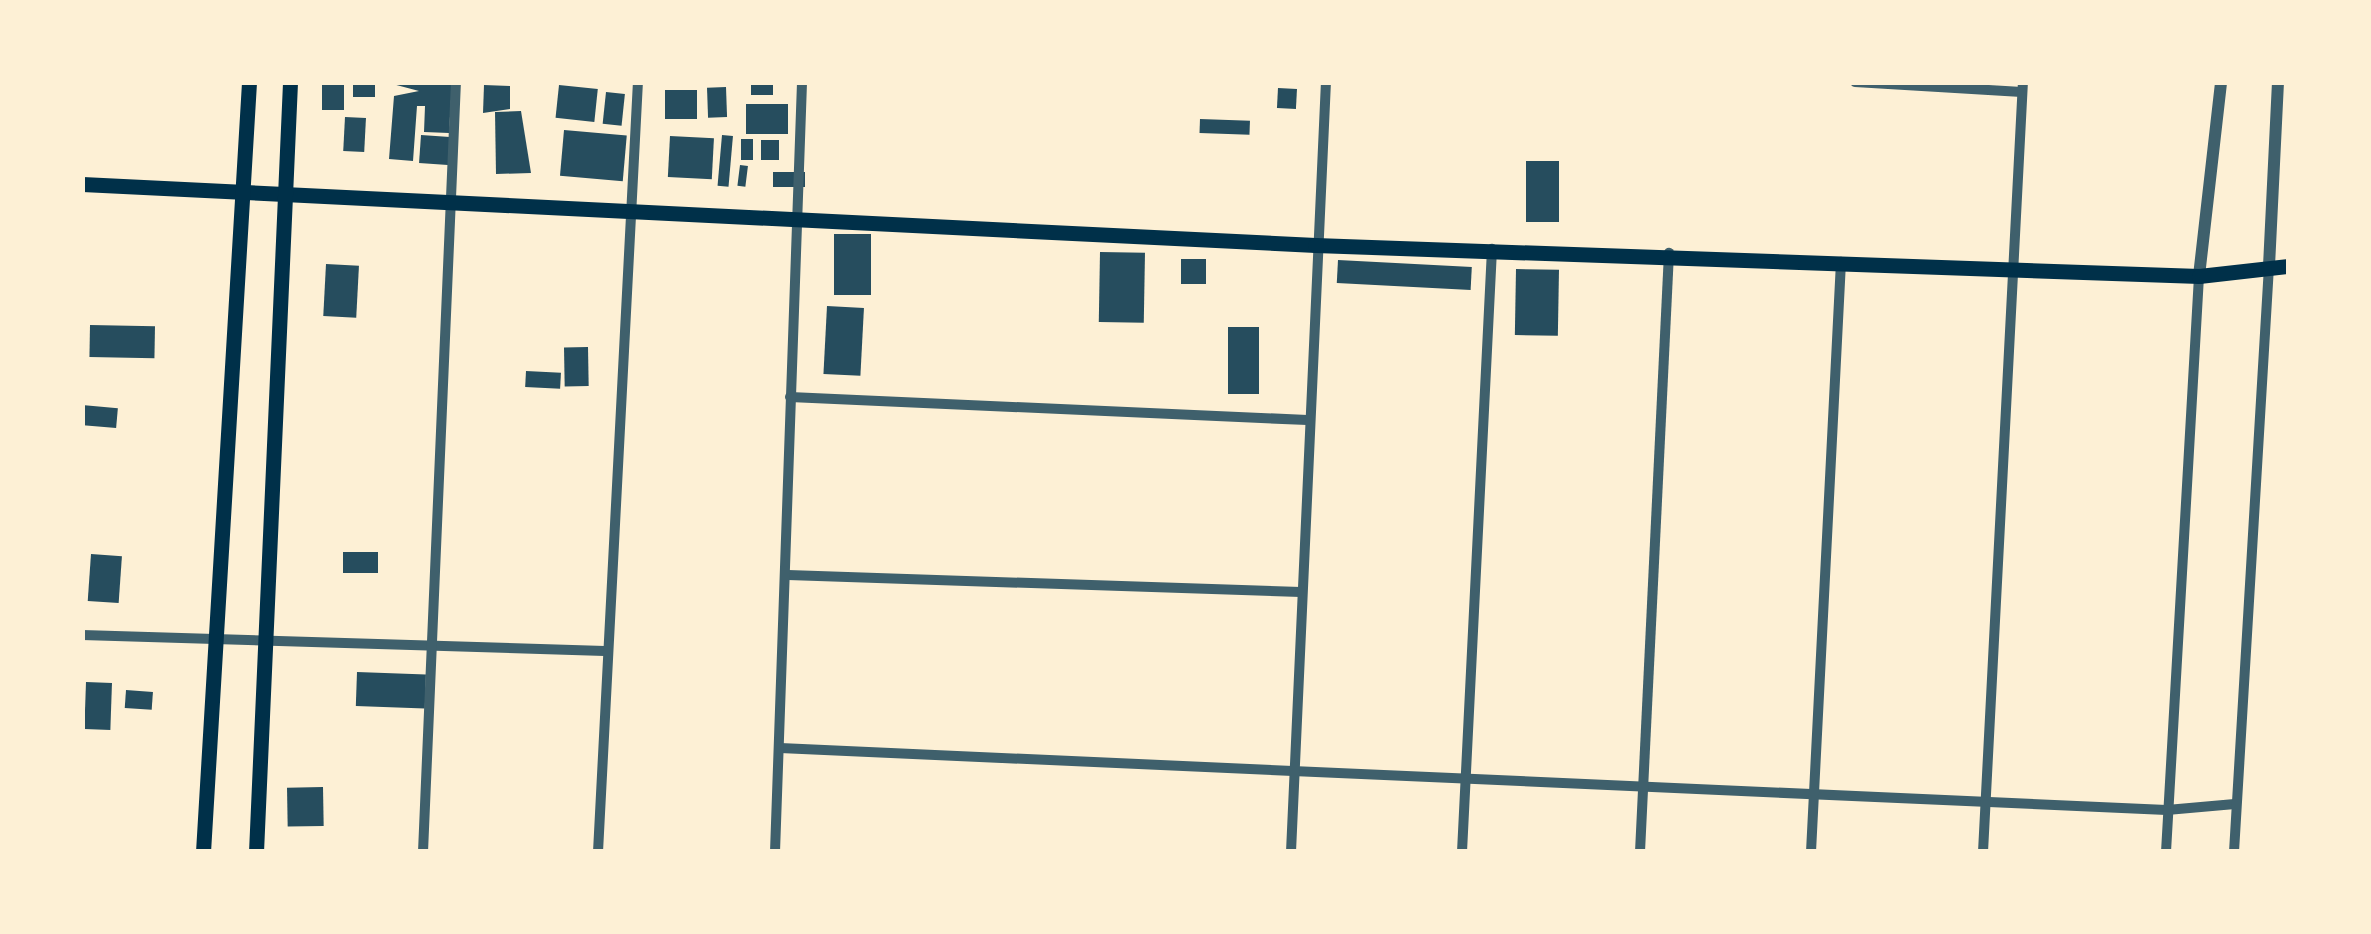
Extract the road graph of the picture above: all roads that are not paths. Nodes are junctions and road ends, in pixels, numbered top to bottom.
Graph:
1 (249, 82) edge
2 (290, 82) edge
3 (456, 82) edge
4 (638, 82) edge
5 (802, 82) edge
6 (1326, 82) edge
7 (1855, 82) edge
8 (2220, 82) edge
9 (2278, 82) edge
10 (2022, 87) edge
11 (82, 184) edge
12 (243, 189) junction
13 (282, 191) junction
14 (447, 203) junction
15 (630, 209) junction
16 (797, 215) junction
17 (1315, 244) junction
18 (1492, 248) junction
19 (1670, 252) junction
20 (1841, 262) junction
21 (2269, 266) junction
22 (2288, 266) edge
23 (2009, 269) junction
24 (2199, 276) junction
25 (790, 397) junction
26 (1306, 420) junction
27 (788, 575) junction
28 (1300, 592) junction
29 (82, 634) edge
30 (266, 639) junction
31 (213, 641) junction
32 (429, 648) junction
33 (606, 652) junction
34 (780, 748) junction
35 (1297, 766) junction
36 (1466, 773) junction
37 (1644, 782) junction
38 (1814, 790) junction
39 (1986, 796) junction
40 (2235, 804) junction
41 (2167, 810) junction
42 (203, 852) edge
43 (256, 852) edge
44 (423, 852) edge
45 (598, 852) edge
46 (775, 852) edge
47 (1292, 852) edge
48 (1462, 852) edge
49 (1640, 852) edge
50 (1811, 852) edge
51 (1984, 852) edge
52 (2166, 852) edge
53 (2234, 852) edge

1 - 12 main road
2 - 13 main road
3 - 14 street
4 - 15 street
5 - 16 street
6 - 17 street
7 - 10 street
8 - 24 street
9 - 21 street
10 - 23 street
11 - 12 main road
12 - 13 main road
12 - 31 main road
13 - 14 main road
13 - 30 main road
14 - 15 main road
14 - 32 street
15 - 16 main road
15 - 33 street
16 - 17 main road
16 - 25 street
17 - 18 main road
17 - 26 street
18 - 19 main road
18 - 36 street
19 - 20 main road
19 - 37 street
20 - 23 main road
20 - 38 street
21 - 22 main road
21 - 24 main road
21 - 40 street
23 - 24 main road
23 - 39 street
24 - 41 street
25 - 26 street
25 - 27 street
26 - 28 street
27 - 28 street
27 - 34 street
28 - 35 street
29 - 31 street
30 - 31 street
30 - 32 street
30 - 43 main road
31 - 42 main road
32 - 33 street
32 - 44 street
33 - 45 street
34 - 35 street
34 - 46 street
35 - 36 street
35 - 47 street
36 - 37 street
36 - 48 street
37 - 38 street
37 - 49 street
38 - 39 street
38 - 50 street
39 - 41 street
39 - 51 street
40 - 41 street
40 - 53 street
41 - 52 street

